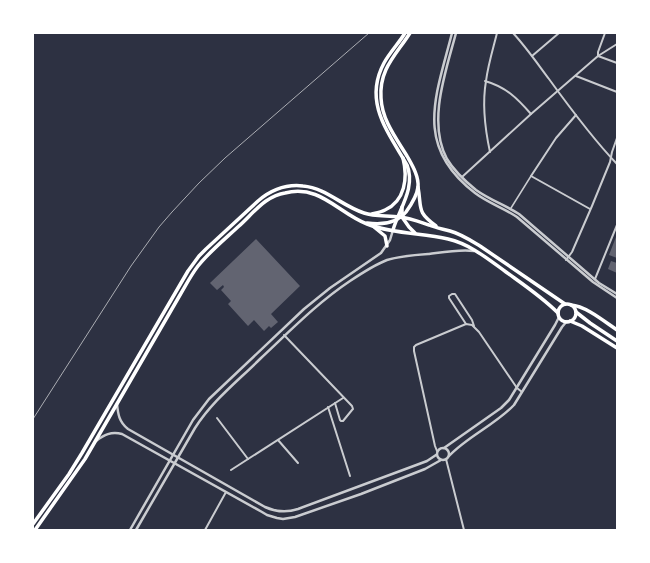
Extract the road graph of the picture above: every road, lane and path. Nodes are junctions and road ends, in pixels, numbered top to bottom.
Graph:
1 (406, 33) edge
2 (410, 33) edge
3 (452, 33) edge
4 (456, 33) edge
5 (497, 33) edge
6 (513, 33) edge
7 (560, 33) edge
8 (605, 33) edge
9 (617, 44) edge
10 (532, 56) junction
11 (598, 56) junction
12 (617, 63) edge
13 (576, 76) junction
14 (486, 81) junction
15 (558, 91) junction
16 (617, 92) edge
17 (531, 114) junction
18 (576, 115) junction
19 (617, 138) edge
20 (490, 152) junction
21 (403, 158) junction
22 (611, 158) junction
23 (617, 164) edge
24 (531, 176) junction
25 (462, 178) junction
26 (418, 187) junction
27 (510, 208) junction
28 (590, 209) junction
29 (370, 215) junction
30 (398, 218) junction
31 (358, 220) junction
32 (617, 225) edge
33 (374, 226) junction
34 (438, 228) junction
35 (393, 230) junction
36 (418, 234) junction
37 (386, 246) junction
38 (479, 253) junction
39 (567, 259) junction
40 (594, 281) junction
41 (617, 294) edge
42 (617, 298) edge
43 (565, 304) junction
44 (571, 305) junction
45 (576, 312) junction
46 (559, 315) junction
47 (569, 321) junction
48 (466, 324) junction
49 (474, 326) junction
50 (617, 330) edge
51 (284, 336) junction
52 (617, 341) edge
53 (617, 348) edge
54 (517, 388) junction
55 (522, 392) junction
56 (343, 398) junction
57 (335, 403) junction
58 (117, 404) junction
59 (328, 407) junction
60 (217, 418) dead end
61 (278, 440) junction
62 (96, 441) junction
63 (444, 448) junction
64 (437, 453) junction
65 (173, 455) junction
66 (448, 456) junction
67 (178, 458) junction
68 (248, 459) junction
69 (446, 459) junction
70 (170, 460) junction
71 (441, 460) junction
72 (298, 463) dead end
73 (175, 464) junction
74 (230, 470) dead end
75 (398, 472) junction
76 (350, 476) dead end
77 (400, 479) junction
78 (226, 492) junction
79 (332, 497) junction
80 (334, 503) junction
81 (275, 510) junction
82 (274, 517) junction
83 (33, 524) edge
84 (35, 530) edge
85 (130, 530) edge
86 (136, 530) edge
87 (205, 530) edge
88 (464, 530) edge

1 - 21 main road
2 - 26 main road
3 - 39 street
4 - 25 street
5 - 14 street
6 - 10 street
7 - 10 street
8 - 11 street
9 - 11 street
10 - 15 street
11 - 12 street
11 - 13 street
13 - 15 street
13 - 16 street
14 - 17 street
14 - 20 street
15 - 17 street
15 - 18 street
17 - 20 street
18 - 22 street
18 - 24 street
19 - 22 street
20 - 25 street
21 - 29 main road
21 - 30 main road
22 - 23 street
22 - 28 street
24 - 27 street
24 - 28 street
25 - 27 street
26 - 30 main road
26 - 34 main road
27 - 39 street
28 - 39 street
29 - 30 main road
29 - 83 main road
30 - 31 main road
30 - 34 main road
30 - 35 main road
30 - 36 main road
31 - 33 main road
31 - 58 main road
32 - 40 street
33 - 35 main road
33 - 37 main road
34 - 43 main road
35 - 36 main road
35 - 37 street
36 - 38 main road
37 - 65 street
38 - 46 main road
38 - 51 street
39 - 40 street
40 - 41 street
40 - 42 street
43 - 44 main road
43 - 46 main road
44 - 45 main road
44 - 50 main road
45 - 47 main road
45 - 52 main road
46 - 47 main road
46 - 54 street
47 - 53 main road
47 - 55 street
48 - 49 street
48 - 49 street
48 - 64 street
49 - 54 street
51 - 56 street
51 - 67 street
54 - 55 street
54 - 63 street
55 - 66 street
56 - 57 street
56 - 57 street
57 - 59 street
58 - 62 main road
58 - 65 street
59 - 61 street
59 - 76 street
60 - 68 street
61 - 68 street
61 - 72 street
62 - 70 street
62 - 84 main road
63 - 64 street
63 - 66 street
64 - 71 street
64 - 75 street
65 - 67 street
65 - 70 street
66 - 69 street
67 - 73 street
67 - 81 street
68 - 74 street
69 - 71 street
69 - 88 street
70 - 73 street
70 - 85 street
71 - 77 street
73 - 78 street
73 - 86 street
75 - 77 street
75 - 79 street
77 - 80 street
78 - 82 street
78 - 87 street
79 - 80 street
79 - 81 street
80 - 82 street
81 - 82 street

